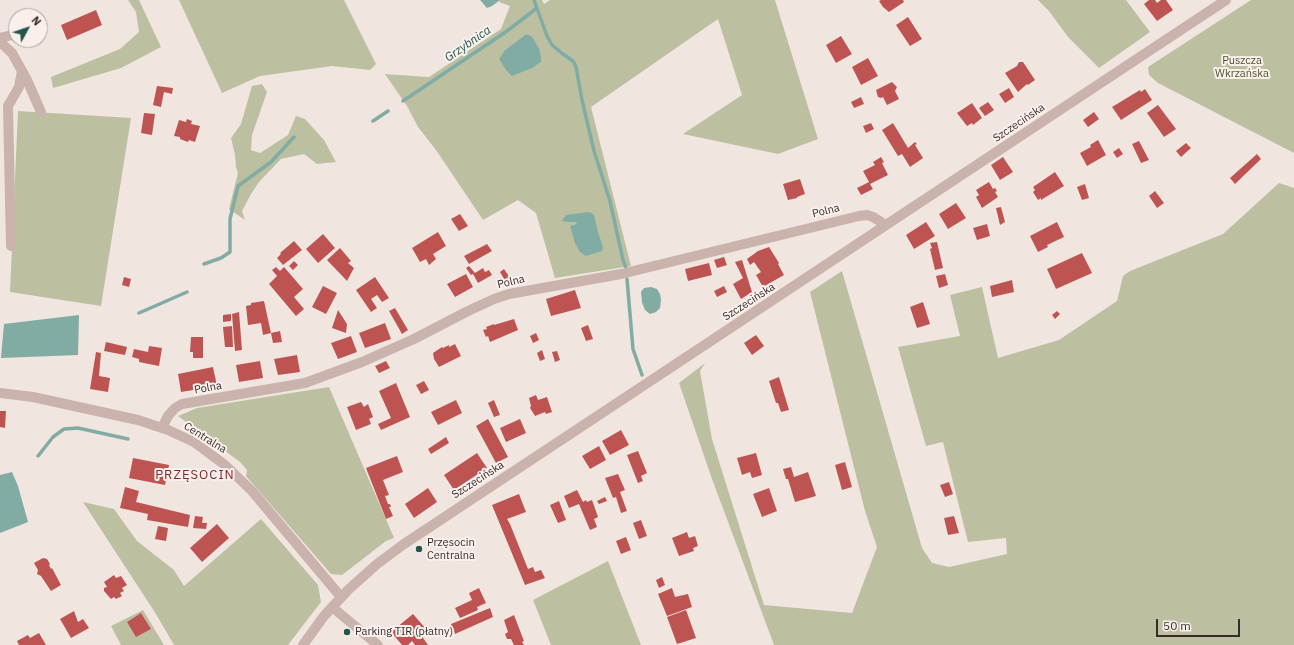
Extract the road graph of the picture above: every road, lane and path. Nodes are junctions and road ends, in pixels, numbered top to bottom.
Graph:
1 (1226, 0) edge
2 (0, 42) edge
3 (22, 71) junction
4 (41, 112) dead end
5 (884, 226) junction
6 (11, 246) dead end
7 (0, 393) edge
8 (162, 428) junction
9 (341, 597) junction
10 (332, 607) junction
11 (304, 645) edge
12 (378, 645) edge

1 - 5 street, Szczecińska
2 - 3 street
3 - 4 street
3 - 6 street
5 - 8 street, Polna
5 - 9 street, Szczecińska
7 - 8 street, Centralna
8 - 9 street, Centralna
9 - 10 street, Szczecińska
10 - 11 street, Szczecińska
10 - 12 street

